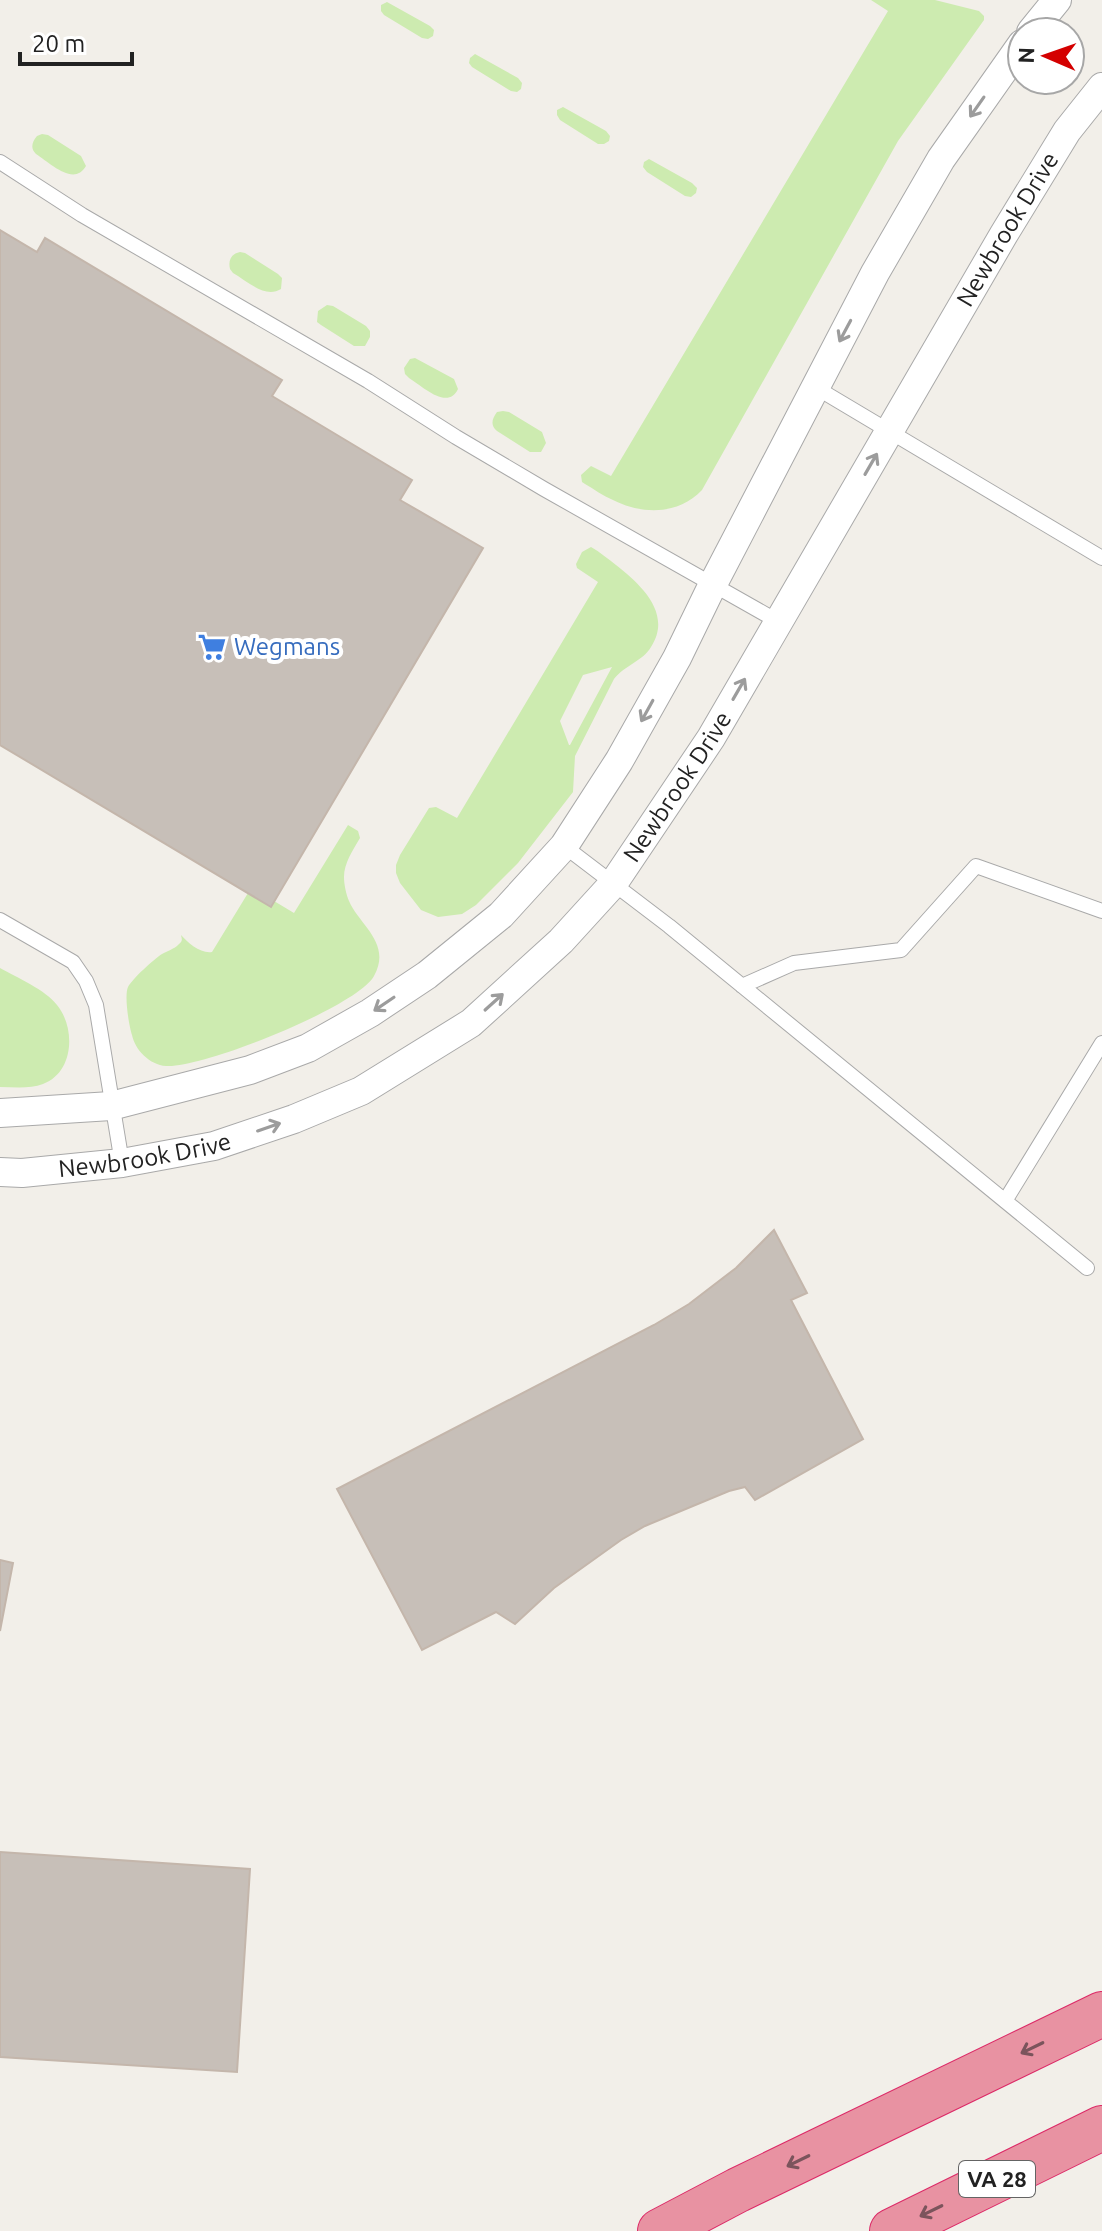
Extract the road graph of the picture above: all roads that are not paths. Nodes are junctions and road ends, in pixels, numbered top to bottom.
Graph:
1 (1057, 0) edge
2 (1044, 16) edge
3 (1006, 67) edge
4 (1102, 87) edge
5 (0, 162) edge
6 (815, 387) junction
7 (889, 433) junction
8 (1102, 558) edge
9 (713, 584) junction
10 (779, 622) junction
11 (564, 846) junction
12 (613, 884) junction
13 (1102, 911) edge
14 (0, 920) edge
15 (742, 986) junction
16 (1102, 1043) edge
17 (111, 1106) junction
18 (0, 1113) edge
19 (122, 1163) junction
20 (0, 1172) edge
21 (1005, 1201) junction
22 (1087, 1268) dead end
23 (1102, 2014) edge
24 (1102, 2128) edge
25 (660, 2231) edge
26 (892, 2231) edge

1 - 2 street
3 -> 6 street
4 - 7 street, Newbrook Drive
5 - 9 lane
6 - 7 lane
6 - 9 street
7 - 8 lane
10 -> 7 street, Newbrook Drive
9 - 10 lane
9 -> 11 street
12 -> 10 street, Newbrook Drive
11 - 12 lane
11 -> 17 street
12 - 15 lane
19 -> 12 street, Newbrook Drive
13 - 15 lane
14 - 17 lane
15 - 21 lane
16 - 21 lane
17 - 18 street
17 - 19 lane
19 - 20 street, Newbrook Drive
21 - 22 lane
23 -> 25 highway
24 -> 26 highway, VA 28

